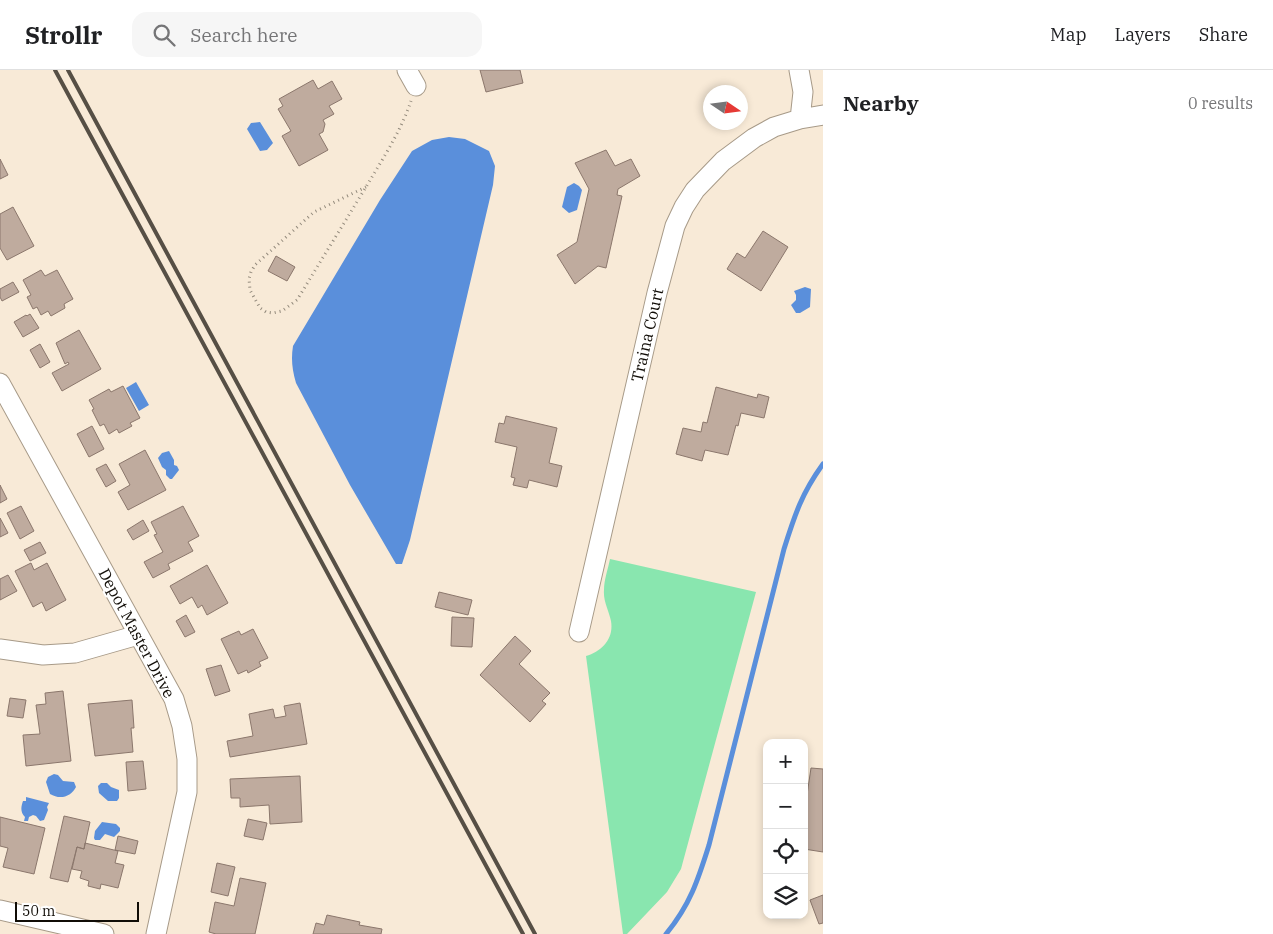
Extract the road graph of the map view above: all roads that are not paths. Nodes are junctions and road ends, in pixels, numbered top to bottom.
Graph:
1 (799, 70) edge
2 (823, 115) edge
3 (800, 119) junction
4 (0, 383) edge
5 (579, 632) dead end
6 (138, 635) junction
7 (0, 649) edge
8 (0, 910) edge
9 (104, 934) edge
10 (156, 934) edge

1 - 3 street
2 - 3 street, Traina Court
3 - 5 street, Traina Court
4 - 6 street, Depot Master Drive
6 - 7 street
6 - 10 street, Depot Master Drive
8 - 9 street

